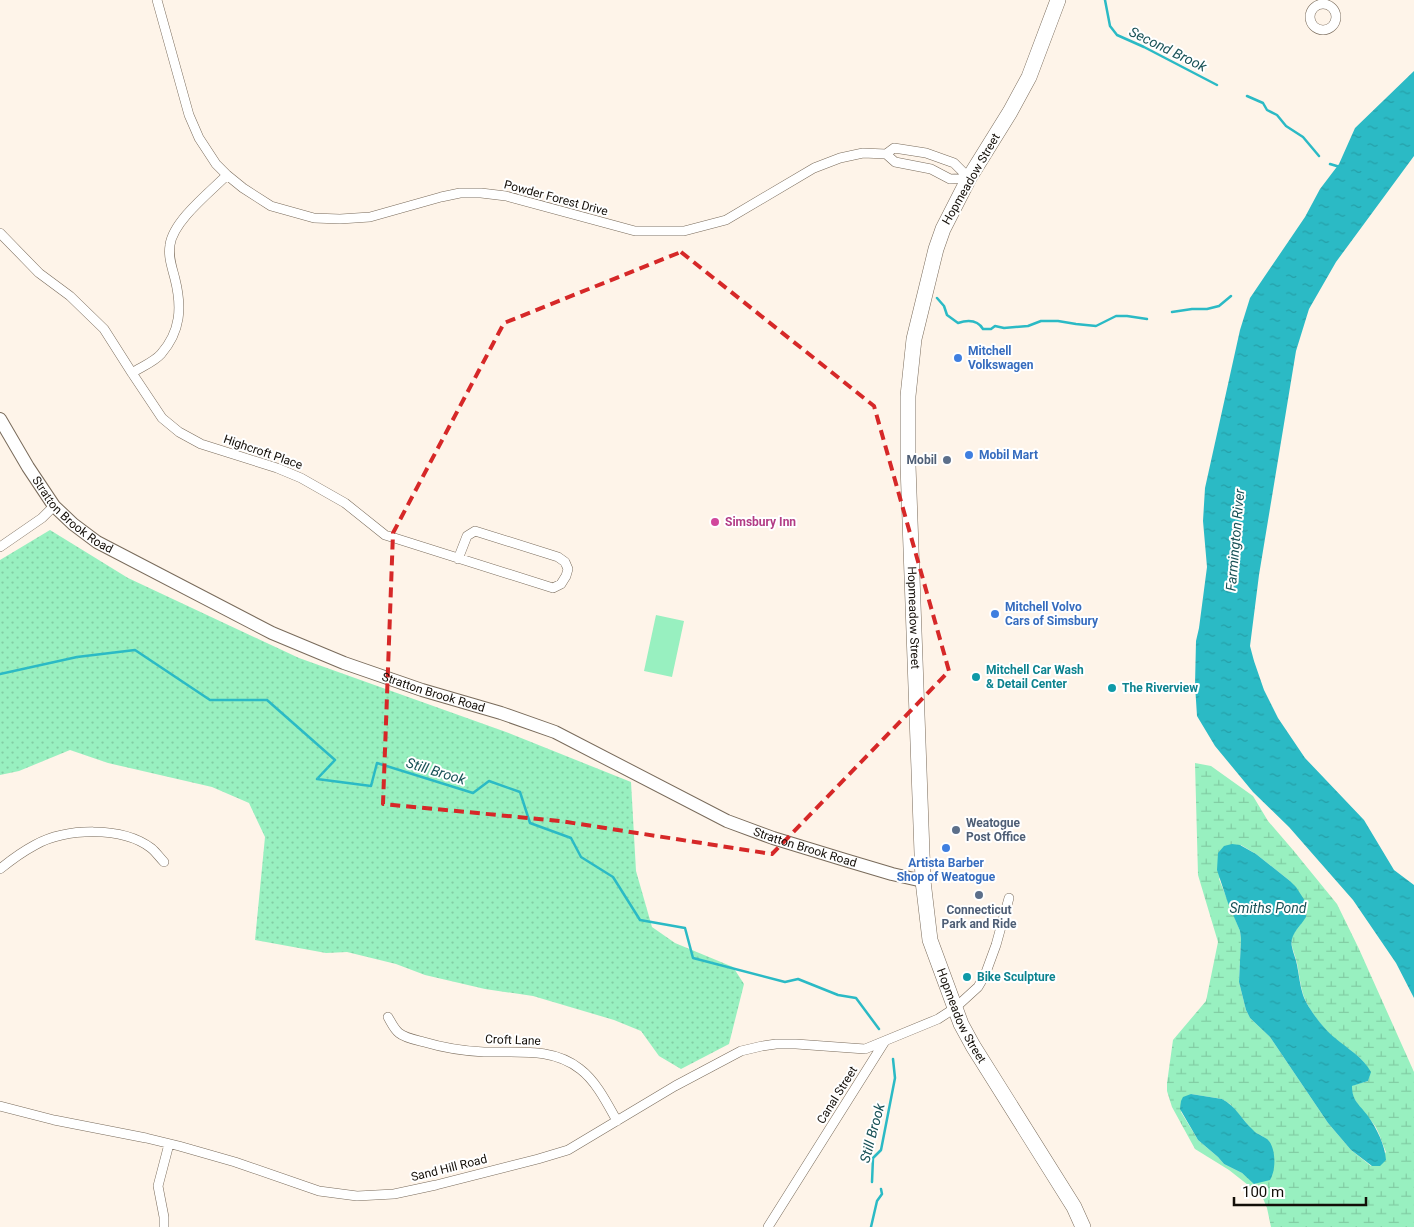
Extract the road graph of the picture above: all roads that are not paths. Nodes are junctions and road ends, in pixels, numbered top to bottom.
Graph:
1 (157, 0) edge
2 (1058, 0) edge
3 (886, 154) junction
4 (227, 175) junction
5 (969, 178) junction
6 (0, 233) edge
7 (132, 373) junction
8 (0, 419) edge
9 (54, 506) junction
10 (0, 547) edge
11 (458, 558) junction
12 (164, 862) dead end
13 (0, 869) edge
14 (923, 881) junction
15 (1008, 898) dead end
16 (955, 1008) junction
17 (388, 1017) dead end
18 (885, 1041) junction
19 (0, 1106) edge
20 (617, 1121) junction
21 (169, 1144) junction
22 (164, 1227) edge
23 (768, 1227) edge
24 (1083, 1227) edge

1 - 4 street, Powder Forest Drive
2 - 5 highway, Hopmeadow Street
3 - 4 street, Powder Forest Drive
3 - 5 street, Powder Forest Drive
3 - 5 street, Powder Forest Drive
4 - 7 street
5 - 14 highway, Hopmeadow Street
6 - 7 street, Highcroft Place
7 - 11 street, Highcroft Place
8 - 9 street, Stratton Brook Road
9 - 10 street
9 - 14 street, Stratton Brook Road
11 - 11 street, Highcroft Place
12 - 13 street
14 - 16 highway, Hopmeadow Street
15 - 16 street
16 - 18 street
16 - 24 highway, Hopmeadow Street
17 - 20 street, Croft Lane
18 - 20 street, Sand Hill Road
18 - 23 street, Canal Street
19 - 21 street, Sand Hill Road
20 - 21 street, Sand Hill Road
21 - 22 street

